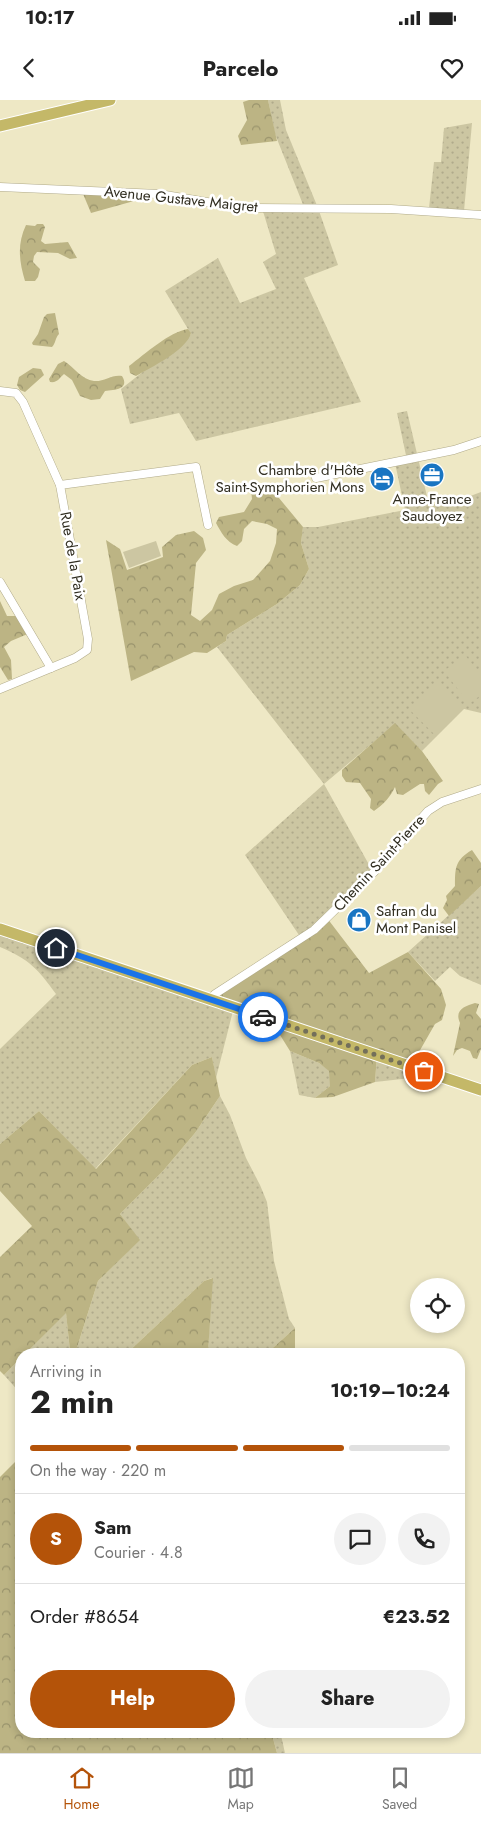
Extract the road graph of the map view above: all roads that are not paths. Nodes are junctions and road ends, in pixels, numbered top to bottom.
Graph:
1 (110, 100) edge
2 (0, 126) edge
3 (0, 187) edge
4 (481, 215) edge
5 (0, 391) edge
6 (481, 441) edge
7 (316, 478) dead end
8 (60, 485) junction
9 (208, 525) dead end
10 (1, 586) edge
11 (51, 668) junction
12 (0, 689) edge
13 (481, 789) edge
14 (0, 929) edge
15 (210, 999) junction
16 (481, 1090) edge

1 - 2 main road
3 - 4 street, Avenue Gustave Maigret
5 - 8 street, Rue de la Paix
6 - 7 street
8 - 9 street
8 - 11 street, Rue de la Paix
10 - 11 street
11 - 12 street, Rue de la Paix
13 - 15 street, Chemin Saint-Pierre
14 - 15 main road
15 - 16 main road

